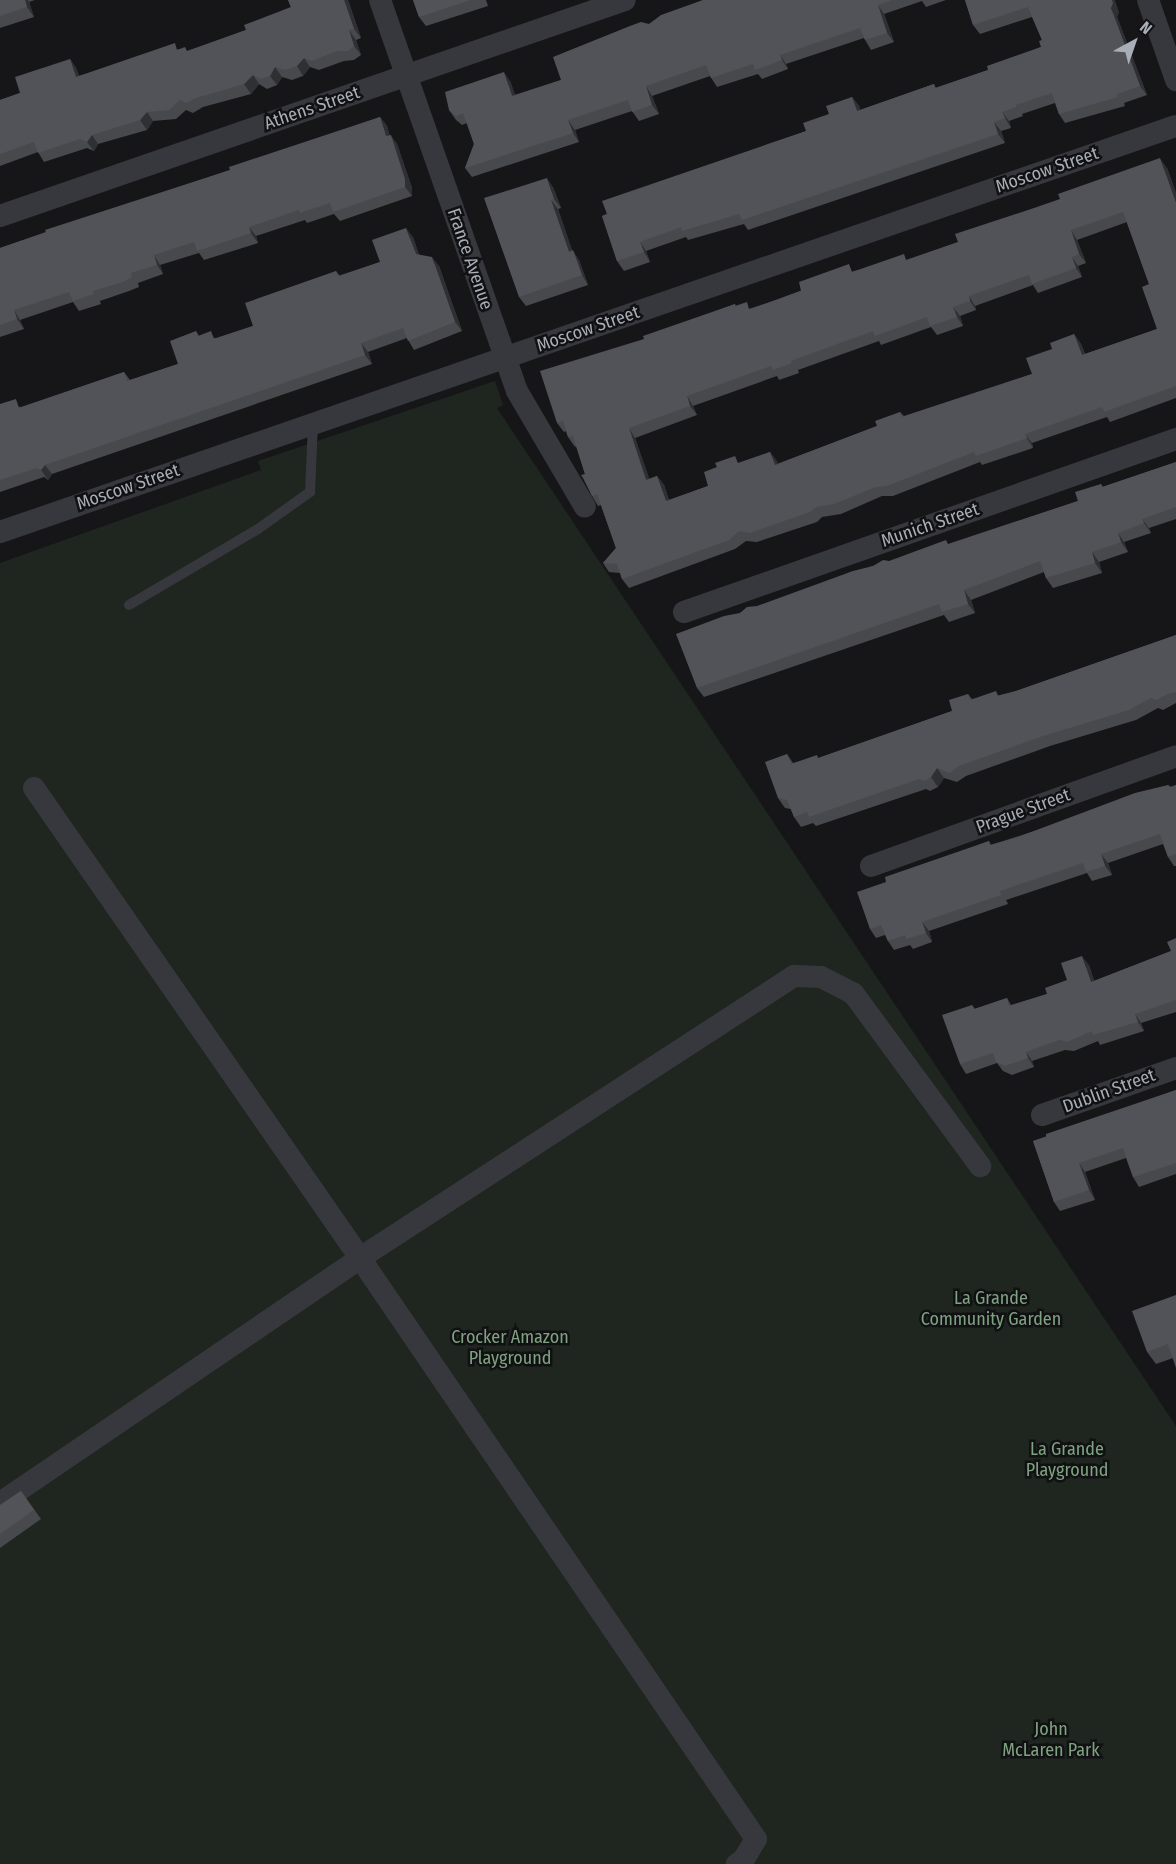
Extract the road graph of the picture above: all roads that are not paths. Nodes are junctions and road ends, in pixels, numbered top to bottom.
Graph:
1 (380, 0) edge
2 (624, 0) edge
3 (1148, 0) edge
4 (406, 75) junction
5 (1176, 80) edge
6 (1176, 126) edge
7 (0, 216) edge
8 (504, 358) junction
9 (313, 423) junction
10 (1176, 439) edge
11 (585, 507) dead end
12 (0, 532) edge
13 (129, 605) dead end
14 (684, 612) dead end
15 (1176, 756) edge
16 (34, 788) dead end
17 (871, 866) dead end
18 (1176, 1068) edge
19 (1042, 1115) dead end
20 (980, 1166) dead end
21 (360, 1258) junction
22 (0, 1503) edge
23 (737, 1864) edge

1 - 4 street, France Avenue
2 - 4 street, Athens Street
3 - 5 street
4 - 7 street, Athens Street
4 - 8 street, France Avenue
6 - 8 street, Moscow Street
8 - 9 street, Moscow Street
8 - 11 street, France Avenue
9 - 12 street, Moscow Street
9 - 13 lane
10 - 14 street, Munich Street
15 - 17 street, Prague Street
16 - 21 street
18 - 19 street, Dublin Street
20 - 21 street
21 - 22 street
21 - 23 street

